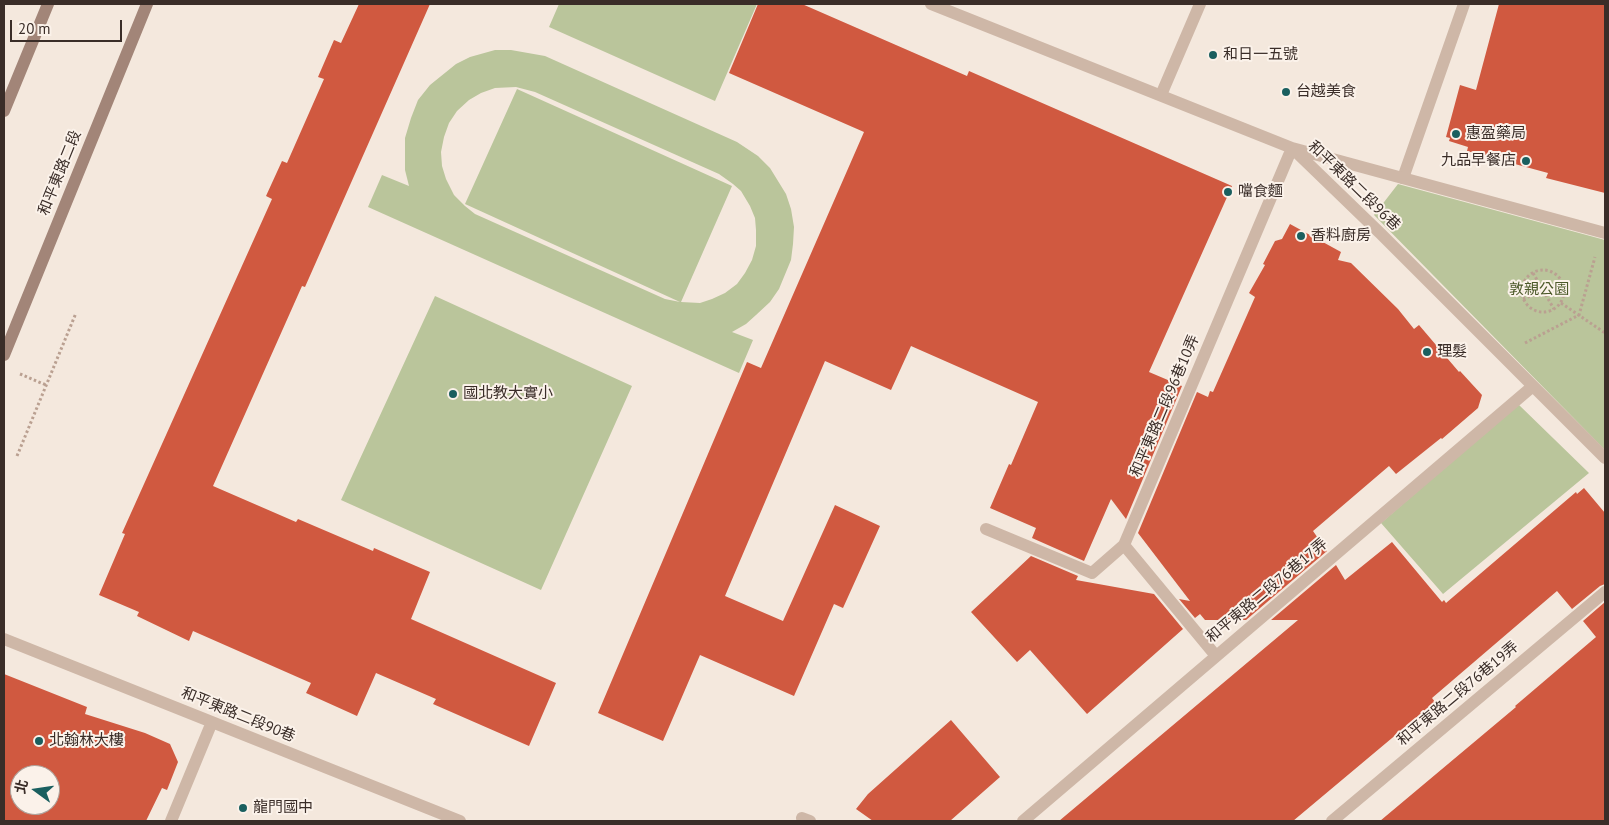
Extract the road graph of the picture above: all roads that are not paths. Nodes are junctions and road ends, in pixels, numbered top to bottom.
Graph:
1 (48, 4) edge
2 (147, 4) edge
3 (931, 4) edge
4 (1200, 4) edge
5 (1464, 4) edge
6 (957, 9) edge
7 (1161, 95) junction
8 (4, 111) edge
9 (1292, 148) junction
10 (1403, 178) junction
11 (1605, 233) edge
12 (8, 331) edge
13 (4, 355) edge
14 (1533, 386) junction
15 (1605, 458) edge
16 (986, 529) dead end
17 (1124, 545) junction
18 (1605, 592) edge
19 (4, 638) edge
20 (1216, 656) junction
21 (212, 722) junction
22 (171, 821) edge
23 (460, 821) edge
24 (1023, 821) edge
25 (1332, 821) edge

1 - 8 main road
2 - 12 main road, 和平東路二段
3 - 6 street, 和平東路二段96巷
4 - 7 street
5 - 10 street
6 - 7 street, 和平東路二段96巷
7 - 9 street, 和平東路二段96巷
9 - 10 street
9 - 14 street, 和平東路二段96巷
9 - 17 street, 和平東路二段96巷10弄
10 - 11 street
12 - 13 main road, 和平東路二段
14 - 15 street, 和平東路二段96巷
14 - 20 street, 和平東路二段76巷17弄
16 - 17 street
17 - 20 street
18 - 25 street, 和平東路二段76巷19弄
19 - 21 street, 和平東路二段90巷
20 - 24 street, 和平東路二段76巷17弄
21 - 22 street
21 - 23 street, 和平東路二段90巷

